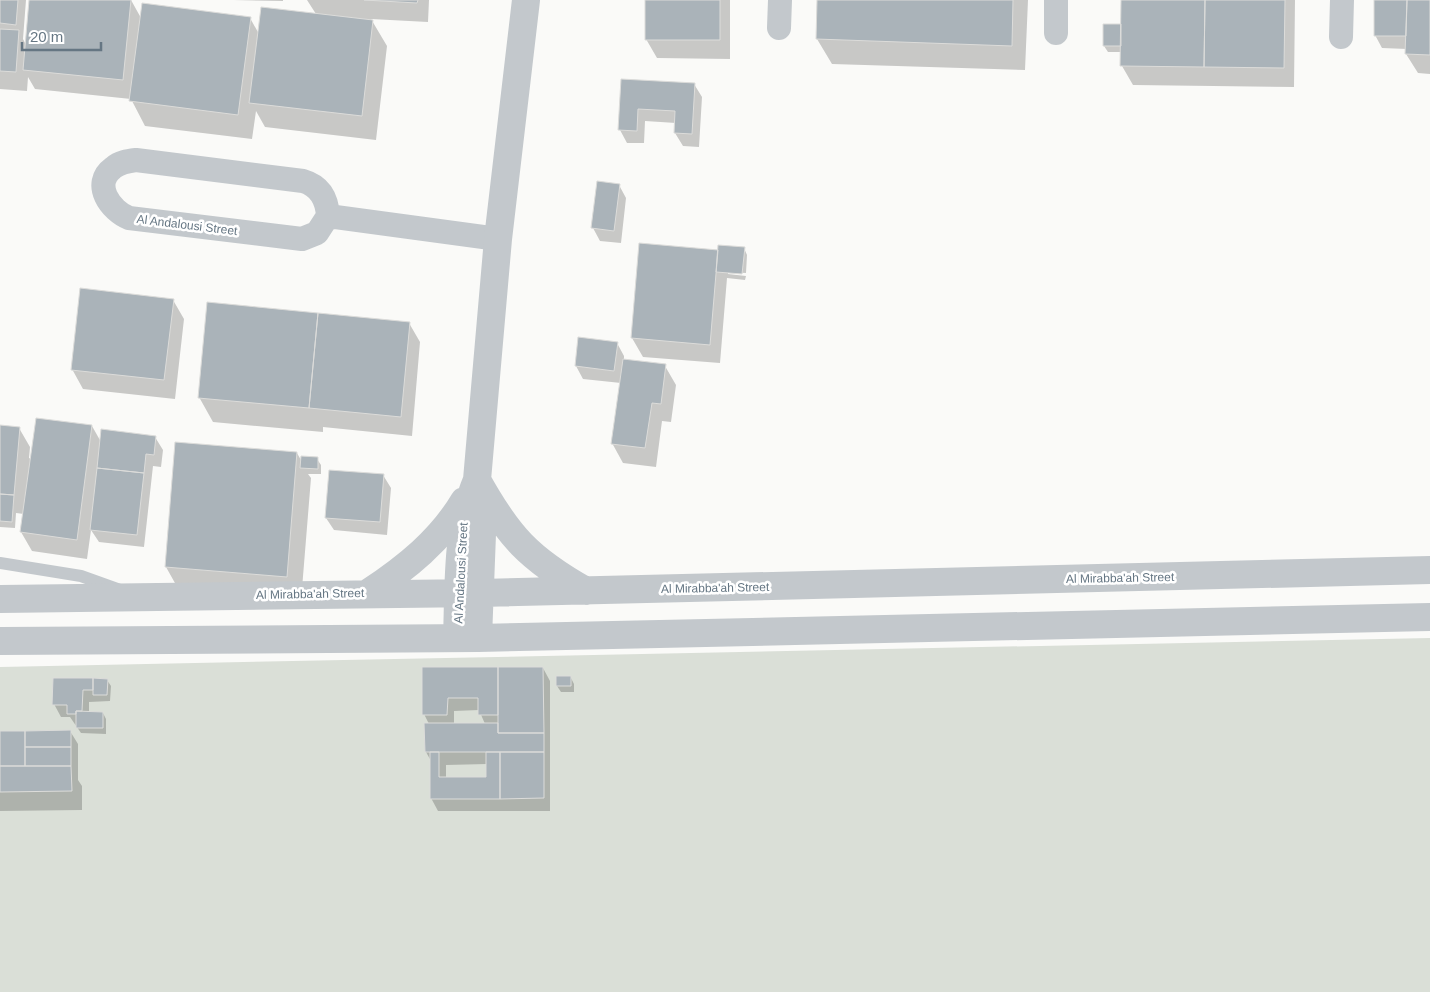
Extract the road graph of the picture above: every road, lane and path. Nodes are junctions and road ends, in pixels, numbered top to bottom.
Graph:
1 (526, 0) edge
2 (780, 0) edge
3 (1056, 0) edge
4 (1342, 0) edge
5 (779, 28) dead end
6 (1056, 33) dead end
7 (1341, 37) dead end
8 (328, 216) junction
9 (498, 239) junction
10 (477, 480) junction
11 (0, 563) edge
12 (1430, 570) edge
13 (586, 591) junction
14 (368, 593) junction
15 (469, 593) junction
16 (136, 596) junction
17 (0, 599) edge
18 (1430, 617) edge
19 (468, 638) junction
20 (0, 641) edge

1 - 9 street, Al Andalousi Street
2 - 5 street
3 - 6 street
4 - 7 street
8 - 8 street, Al Andalousi Street
8 - 9 street
9 - 10 street, Al Andalousi Street
10 - 13 street
10 - 14 street
10 - 15 street, Al Andalousi Street
11 - 16 lane
12 - 13 street, Al Mirabba'ah Street
13 - 15 street, Al Mirabba'ah Street
14 - 15 street, Al Mirabba'ah Street
14 - 16 street, Al Mirabba'ah Street
15 - 19 street, Al Andalousi Street
16 - 17 street, Al Mirabba'ah Street
18 - 19 street
19 - 20 street

